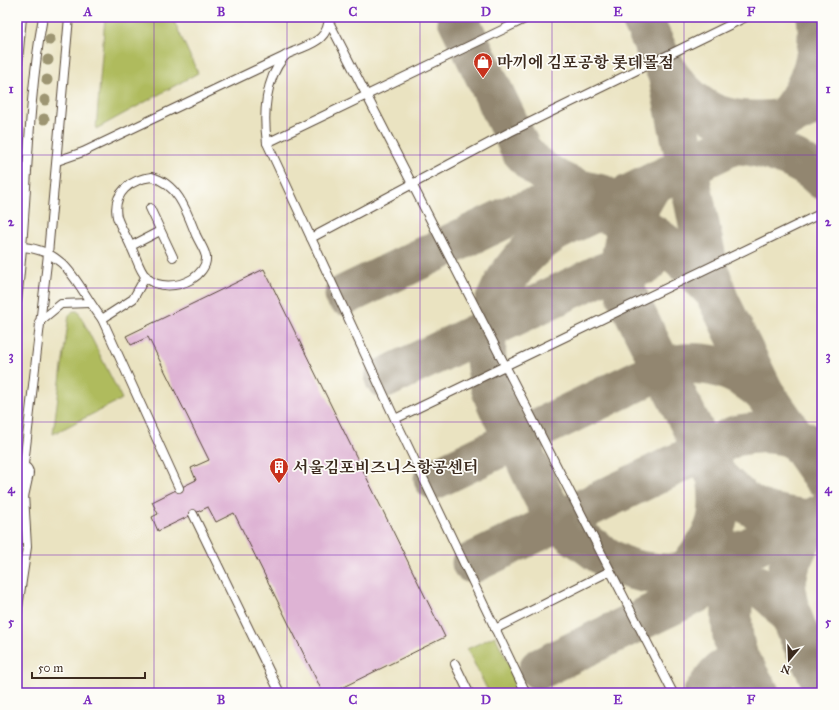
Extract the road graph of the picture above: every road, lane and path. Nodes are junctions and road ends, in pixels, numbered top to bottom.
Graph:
1 (22, 17) edge
2 (39, 17) edge
3 (43, 17) edge
4 (69, 17) edge
5 (529, 17) edge
6 (746, 17) edge
7 (329, 20) edge
8 (37, 52) junction
9 (285, 56) junction
10 (17, 72) edge
11 (366, 95) junction
12 (267, 143) junction
13 (57, 161) junction
14 (412, 184) junction
15 (150, 208) dead end
16 (822, 213) edge
17 (160, 231) junction
18 (311, 238) junction
19 (131, 246) junction
20 (23, 247) junction
21 (48, 254) junction
22 (173, 257) dead end
23 (146, 276) junction
24 (17, 301) edge
25 (89, 303) junction
26 (102, 319) junction
27 (39, 322) junction
28 (505, 366) junction
29 (395, 419) junction
30 (22, 473) junction
31 (179, 488) dead end
32 (17, 496) edge
33 (193, 514) dead end
34 (610, 571) junction
35 (17, 614) edge
36 (495, 629) junction
37 (455, 664) dead end
38 (280, 693) edge
39 (469, 693) edge
40 (526, 693) edge
41 (673, 693) edge

1 - 10 lane
2 - 8 lane
3 - 8 lane
4 - 13 lane
5 - 11 lane
6 - 14 lane
7 - 9 lane
7 - 11 lane
8 - 20 lane
9 - 12 lane
9 - 13 lane
11 - 12 lane
11 - 14 lane
12 - 18 lane
13 - 21 lane
14 - 18 lane
14 - 28 lane
15 - 17 lane
16 - 28 lane
17 - 19 lane
17 - 22 lane
18 - 29 lane
19 - 23 lane
19 - 23 lane
20 - 21 lane
20 - 24 lane
21 - 25 lane
21 - 27 lane
23 - 26 lane
25 - 26 lane
25 - 27 lane
26 - 31 lane
27 - 30 lane
28 - 29 lane
28 - 34 lane
29 - 36 lane
30 - 32 main road
30 - 35 lane
33 - 38 lane
34 - 36 lane
34 - 41 lane
36 - 40 lane
37 - 39 lane

